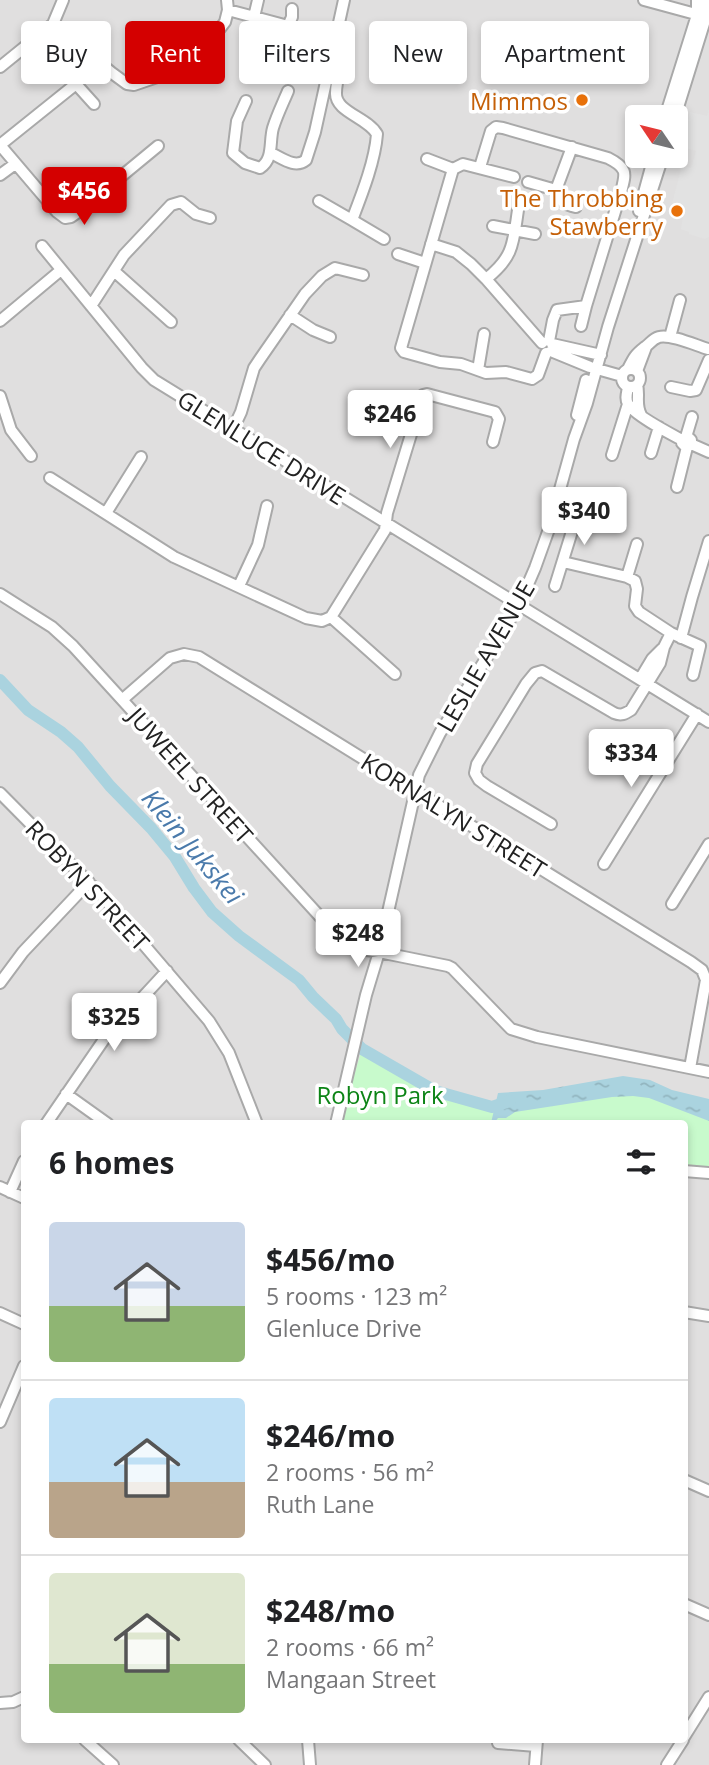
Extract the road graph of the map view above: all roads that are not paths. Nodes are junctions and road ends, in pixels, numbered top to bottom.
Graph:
1 (63, 0) edge
2 (258, 0) edge
3 (344, 0) edge
4 (644, 0) edge
5 (702, 1) edge
6 (228, 5) edge
7 (292, 9) dead end
8 (704, 16) edge
9 (254, 17) junction
10 (54, 21) edge
11 (339, 21) edge
12 (21, 50) edge
13 (0, 67) edge
14 (111, 72) edge
15 (76, 84) joint
16 (325, 84) edge
17 (337, 84) edge
18 (288, 91) dead end
19 (246, 101) dead end
20 (94, 104) dead end
21 (670, 105) edge
22 (678, 105) edge
23 (0, 145) edge
24 (158, 146) dead end
25 (572, 147) junction
26 (271, 153) junction
27 (426, 159) dead end
28 (15, 164) junction
29 (480, 167) junction
30 (651, 168) edge
31 (659, 168) edge
32 (453, 169) junction
33 (0, 175) edge
34 (514, 177) dead end
35 (528, 182) dead end
36 (556, 190) junction
37 (318, 201) dead end
38 (576, 206) dead end
39 (518, 210) dead end
40 (210, 218) dead end
41 (352, 220) junction
42 (493, 226) dead end
43 (515, 229) junction
44 (536, 234) dead end
45 (384, 239) dead end
46 (431, 244) junction
47 (42, 246) dead end
48 (398, 254) dead end
49 (425, 263) junction
50 (61, 270) junction
51 (114, 271) junction
52 (363, 275) dead end
53 (486, 279) junction
54 (680, 300) dead end
55 (91, 306) junction
56 (586, 306) junction
57 (290, 315) junction
58 (0, 321) edge
59 (171, 322) dead end
60 (581, 326) dead end
61 (484, 334) dead end
62 (330, 337) dead end
63 (670, 337) junction
64 (548, 346) junction
65 (709, 352) edge
66 (598, 354) junction
67 (594, 368) junction
68 (478, 370) junction
69 (629, 372) junction
70 (633, 386) junction
71 (671, 387) dead end
72 (0, 397) edge
73 (628, 404) junction
74 (640, 415) junction
75 (692, 417) dead end
76 (659, 427) junction
77 (233, 429) junction
78 (493, 442) dead end
79 (687, 442) junction
80 (709, 452) edge
81 (651, 453) dead end
82 (612, 455) dead end
83 (31, 456) dead end
84 (141, 457) dead end
85 (50, 478) dead end
86 (677, 486) dead end
87 (582, 499) dead end
88 (267, 506) dead end
89 (106, 513) junction
90 (386, 523) junction
91 (709, 541) edge
92 (637, 544) dead end
93 (563, 562) junction
94 (627, 577) junction
95 (239, 586) junction
96 (555, 586) dead end
97 (0, 594) edge
98 (519, 605) junction
99 (331, 617) junction
100 (676, 635) junction
101 (395, 674) dead end
102 (694, 675) dead end
103 (644, 682) junction
104 (123, 699) junction
105 (697, 714) junction
106 (709, 722) edge
107 (414, 790) junction
108 (1, 796) edge
109 (551, 824) dead end
110 (709, 844) edge
111 (604, 864) dead end
112 (89, 882) junction
113 (671, 904) dead end
114 (379, 952) junction
115 (167, 971) junction
116 (0, 983) edge
117 (690, 1068) junction
118 (709, 1072) edge
119 (66, 1094) junction
120 (49, 1120) edge
121 (102, 1120) edge
122 (255, 1120) edge
123 (337, 1120) edge
124 (21, 1166) edge
125 (688, 1171) edge
126 (709, 1173) edge
127 (5, 1190) edge
128 (0, 1313) edge
129 (688, 1313) edge
130 (709, 1316) edge
131 (21, 1322) edge
132 (21, 1373) edge
133 (0, 1422) edge
134 (688, 1482) edge
135 (709, 1491) edge
136 (688, 1606) edge
137 (709, 1615) edge
138 (21, 1698) edge
139 (709, 1698) edge
140 (0, 1703) edge
141 (688, 1730) edge
142 (88, 1743) edge
143 (242, 1743) edge
144 (308, 1743) edge
145 (498, 1743) dead end
146 (536, 1743) edge
147 (680, 1743) edge
148 (113, 1765) edge
149 (265, 1765) edge
150 (310, 1765) edge
151 (535, 1765) edge
152 (667, 1765) edge

1 - 10 street
2 - 9 street
3 - 11 street
4 - 8 street
5 - 8 street
6 - 9 street
6 - 14 street
7 - 9 street
8 - 21 street
8 - 22 street
12 - 13 street
15 - 20 street
15 - 23 street
16 - 26 street
17 - 41 street
18 - 26 street
19 - 26 street
23 - 28 street
24 - 28 street
25 - 29 street
25 - 36 street
25 - 56 street
27 - 32 street
28 - 33 street
29 - 32 street
29 - 34 street
30 - 66 street, LESLIE AVENUE
31 - 66 street, LESLIE AVENUE
32 - 46 street
35 - 36 street
36 - 38 street
37 - 41 street
39 - 43 street
40 - 51 street
41 - 45 street
42 - 43 street
43 - 44 street
43 - 53 street
46 - 49 street
46 - 53 street
47 - 50 street, GLENLUCE DRIVE
48 - 49 street
49 - 68 street
50 - 55 street, GLENLUCE DRIVE
50 - 58 street
51 - 55 street
51 - 59 street
52 - 57 street
53 - 64 street
54 - 63 street
55 - 77 street, GLENLUCE DRIVE
56 - 60 street
56 - 64 street
57 - 62 street
57 - 77 street
61 - 68 street
63 - 65 street
63 - 69 street
64 - 66 street
64 - 67 street
64 - 68 street
65 - 71 street
66 - 67 street, LESLIE AVENUE
67 - 69 street
67 - 98 street, LESLIE AVENUE
69 - 70 street
69 - 70 street
70 - 73 street
70 - 74 street
72 - 83 street
73 - 74 street
73 - 82 street
74 - 76 street
75 - 79 street
76 - 79 street
76 - 81 street
77 - 90 street, GLENLUCE DRIVE
78 - 90 street
79 - 80 street
79 - 86 street
84 - 89 street
85 - 89 street
87 - 93 street
88 - 95 street
89 - 95 street
90 - 98 street, GLENLUCE DRIVE
90 - 99 street
91 - 100 street
92 - 94 street
93 - 94 street
93 - 96 street
94 - 100 street
95 - 99 street
97 - 104 street, JUWEEL STREET
98 - 103 street, GLENLUCE DRIVE
98 - 107 street, LESLIE AVENUE
99 - 101 street
100 - 102 street
100 - 103 street
103 - 105 street, GLENLUCE DRIVE
103 - 109 street
104 - 107 street, KORNALYN STREET
104 - 114 street, JUWEEL STREET
105 - 106 street, GLENLUCE DRIVE
105 - 111 street
107 - 114 street, LESLIE AVENUE
107 - 117 street, KORNALYN STREET
108 - 112 street, ROBYN STREET
110 - 113 street
112 - 115 street, ROBYN STREET
112 - 116 street
114 - 117 street, JUWEEL STREET
114 - 123 street, LESLIE AVENUE
115 - 119 street
115 - 122 street, ROBYN STREET
117 - 118 street, JUWEEL STREET
119 - 120 street
119 - 121 street
124 - 127 street
125 - 126 street
128 - 131 street
129 - 130 street
132 - 133 street
134 - 135 street
136 - 137 street
138 - 140 street
139 - 141 street
142 - 148 street
143 - 149 street
144 - 150 street
145 - 146 street
146 - 151 street
147 - 152 street

